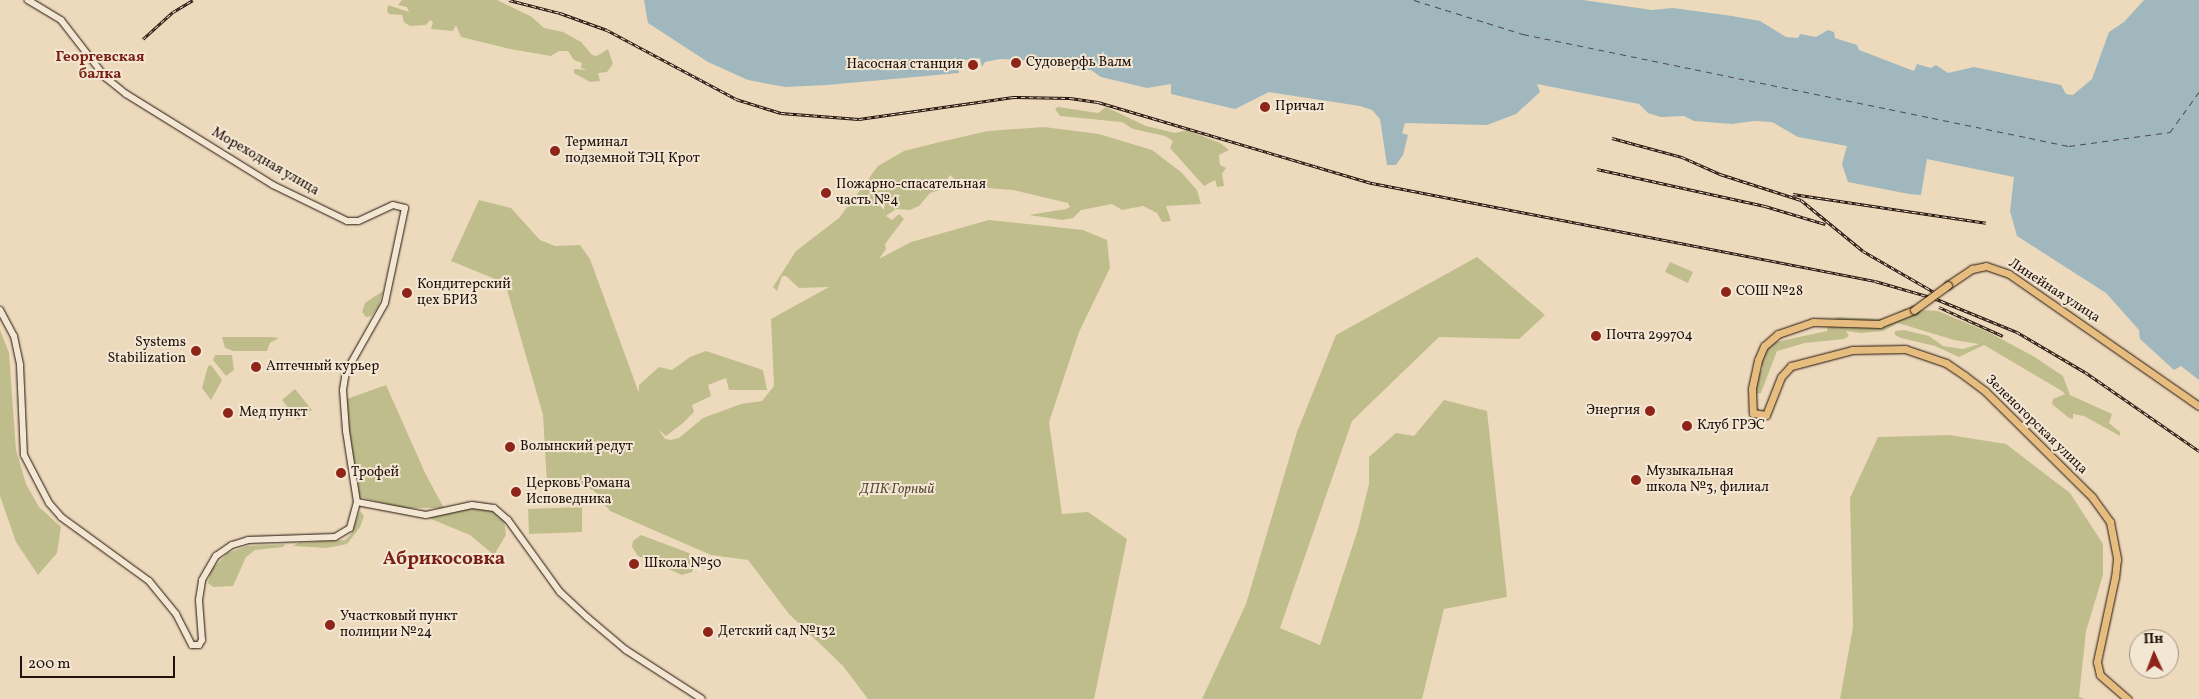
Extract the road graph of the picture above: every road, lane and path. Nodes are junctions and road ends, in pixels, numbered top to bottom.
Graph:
1 (28, 0) edge
2 (0, 310) edge
3 (1775, 392) joint
4 (2199, 406) edge
5 (357, 502) junction
6 (702, 699) edge
7 (2128, 699) edge

1 - 5 main road, Мореходная улица
2 - 5 main road
3 - 4 main road, Линейная улица, bridge
3 - 7 main road, Зеленогорская улица
5 - 6 main road

